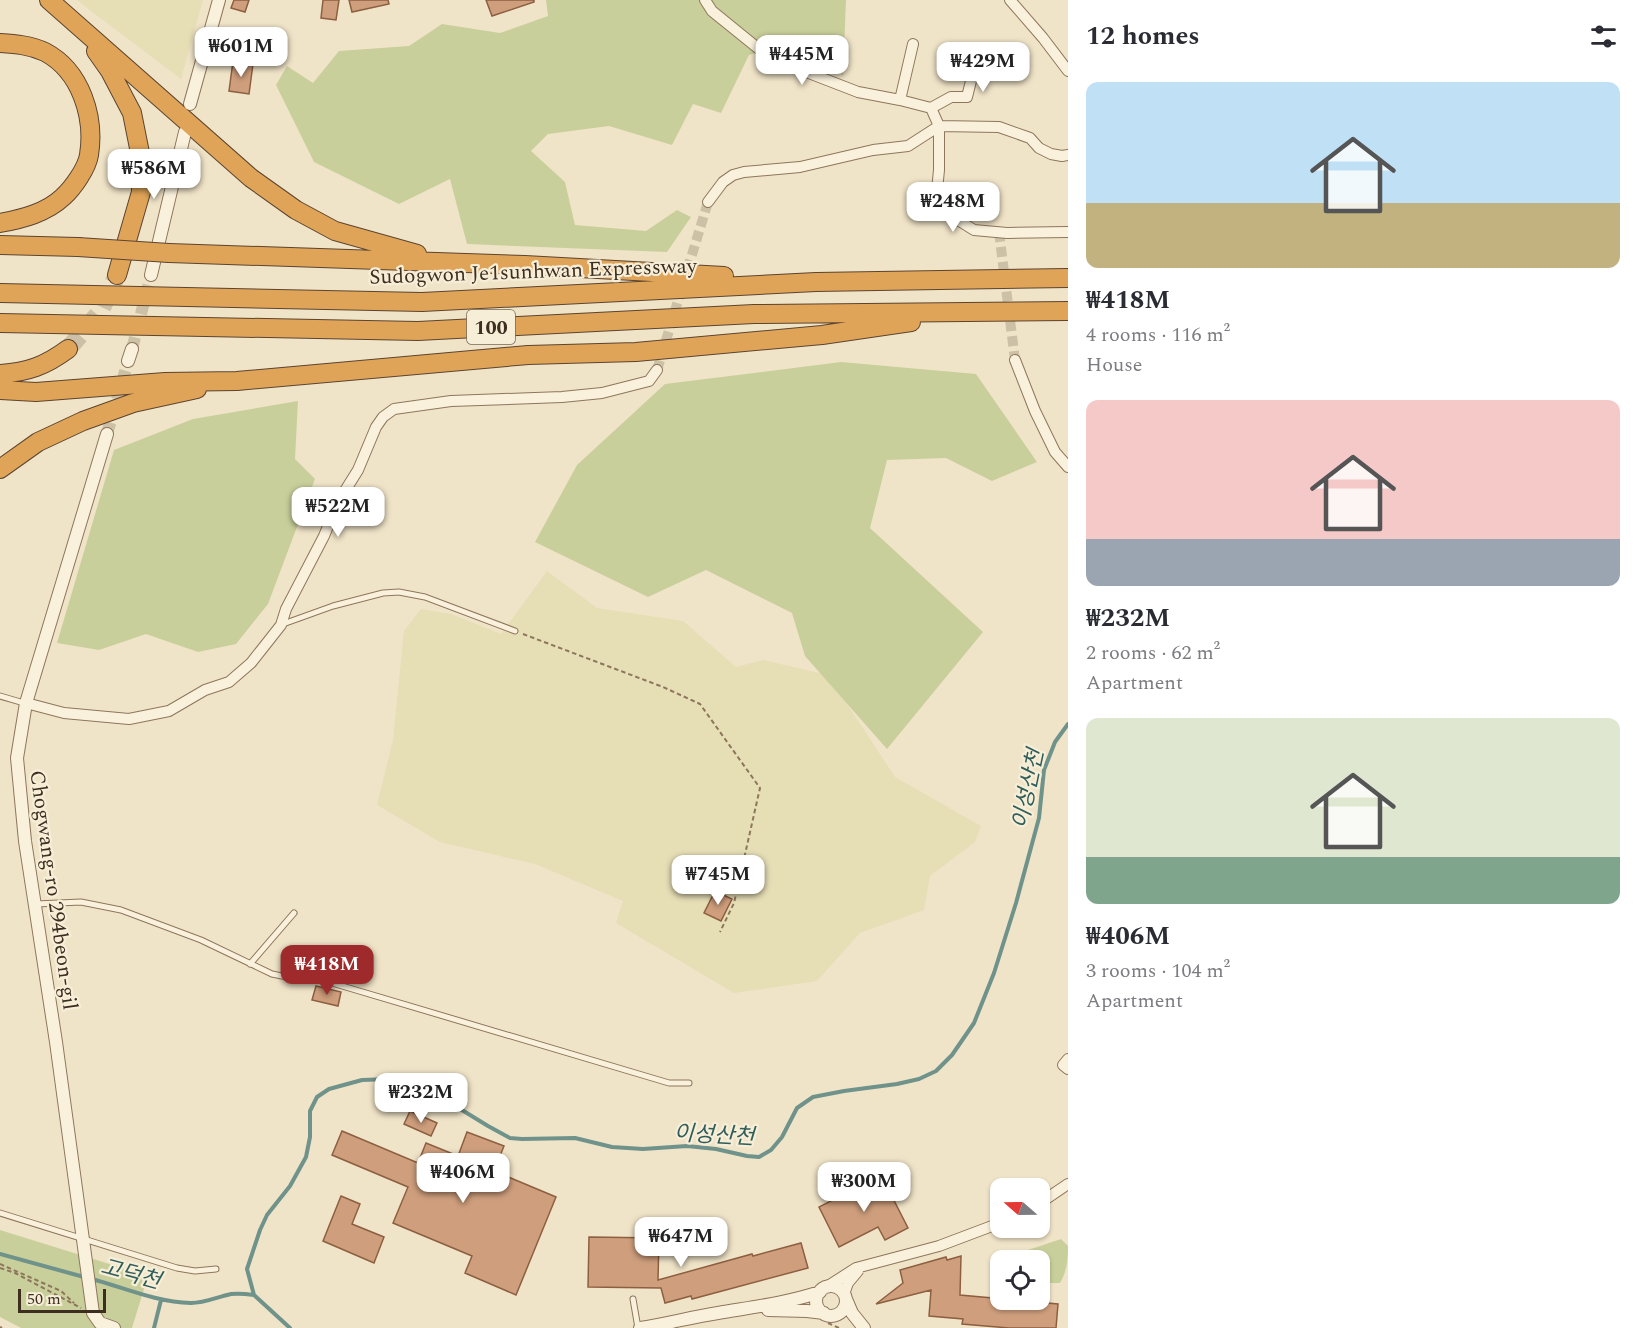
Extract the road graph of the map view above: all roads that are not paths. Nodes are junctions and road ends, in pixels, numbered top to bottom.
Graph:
1 (50, 0) edge
2 (219, 0) edge
3 (705, 0) edge
4 (1010, 0) edge
5 (77, 24) junction
6 (0, 43) edge
7 (913, 44) dead end
8 (952, 52) dead end
9 (1068, 71) edge
10 (900, 100) junction
11 (190, 105) dead end
12 (931, 108) junction
13 (939, 126) junction
14 (185, 132) dead end
15 (1068, 155) edge
16 (708, 202) tunnel mouth
17 (0, 223) edge
18 (1068, 232) edge
19 (0, 245) edge
20 (444, 261) junction
21 (117, 275) tunnel mouth
22 (152, 275) tunnel mouth
23 (1068, 278) edge
24 (816, 282) junction
25 (0, 293) edge
26 (981, 311) junction
27 (1068, 311) edge
28 (0, 323) edge
29 (68, 349) tunnel mouth
30 (1016, 360) tunnel mouth
31 (657, 370) tunnel mouth
32 (0, 374) edge
33 (237, 381) junction
34 (0, 390) edge
35 (107, 434) tunnel mouth
36 (1068, 467) edge
37 (0, 470) edge
38 (281, 625) junction
39 (515, 631) road end
40 (0, 696) edge
41 (26, 703) junction
42 (35, 904) junction
43 (294, 913) dead end
44 (339, 963) dead end
45 (250, 964) junction
46 (312, 977) junction
47 (1068, 1059) edge
48 (1068, 1069) edge
49 (688, 1083) dead end
50 (1068, 1184) edge
51 (1050, 1196) edge
52 (0, 1214) edge
53 (990, 1227) edge
54 (83, 1244) junction
55 (869, 1265) junction
56 (216, 1269) dead end
57 (824, 1289) junction
58 (845, 1297) junction
59 (633, 1299) dead end
60 (749, 1309) junction
61 (828, 1314) junction
62 (114, 1328) edge
63 (639, 1328) edge
64 (859, 1328) edge
65 (864, 1328) edge

1 - 5 highway
2 - 11 street
3 - 10 street
4 - 9 street
5 - 20 highway
5 - 21 highway
6 - 17 highway
7 - 10 street
8 - 12 street
10 - 12 street
12 - 13 street
13 - 15 street
13 - 16 street
13 - 18 street
14 - 22 street
19 - 20 highway, bridge
20 - 24 highway
23 - 24 highway, Sudogwon Je1sunhwan Expressway / 100
24 - 25 highway, Sudogwon Je1sunhwan Expressway / 100
26 - 27 highway, 100
26 - 28 highway, 100
26 - 33 highway
29 - 32 highway
30 - 36 street
31 - 38 street
33 - 34 highway
33 - 37 highway
35 - 41 street, Chogwang-ro 294beon-gil
38 - 39 lane
38 - 41 street
40 - 41 lane
41 - 42 street, Chogwang-ro 294beon-gil
42 - 45 lane
42 - 54 street, Chogwang-ro 294beon-gil
43 - 45 lane
44 - 46 lane
45 - 46 lane
46 - 49 lane
47 - 48 street
50 - 51 street
52 - 54 lane
53 - 55 street
54 - 56 lane
54 - 62 street, Chogwang-ro 294beon-gil
55 - 57 street
55 - 58 street
57 - 58 street
57 - 60 street
57 - 61 street
58 - 61 street
58 - 65 street
59 - 63 lane
60 - 61 street
60 - 63 street
61 - 64 street

